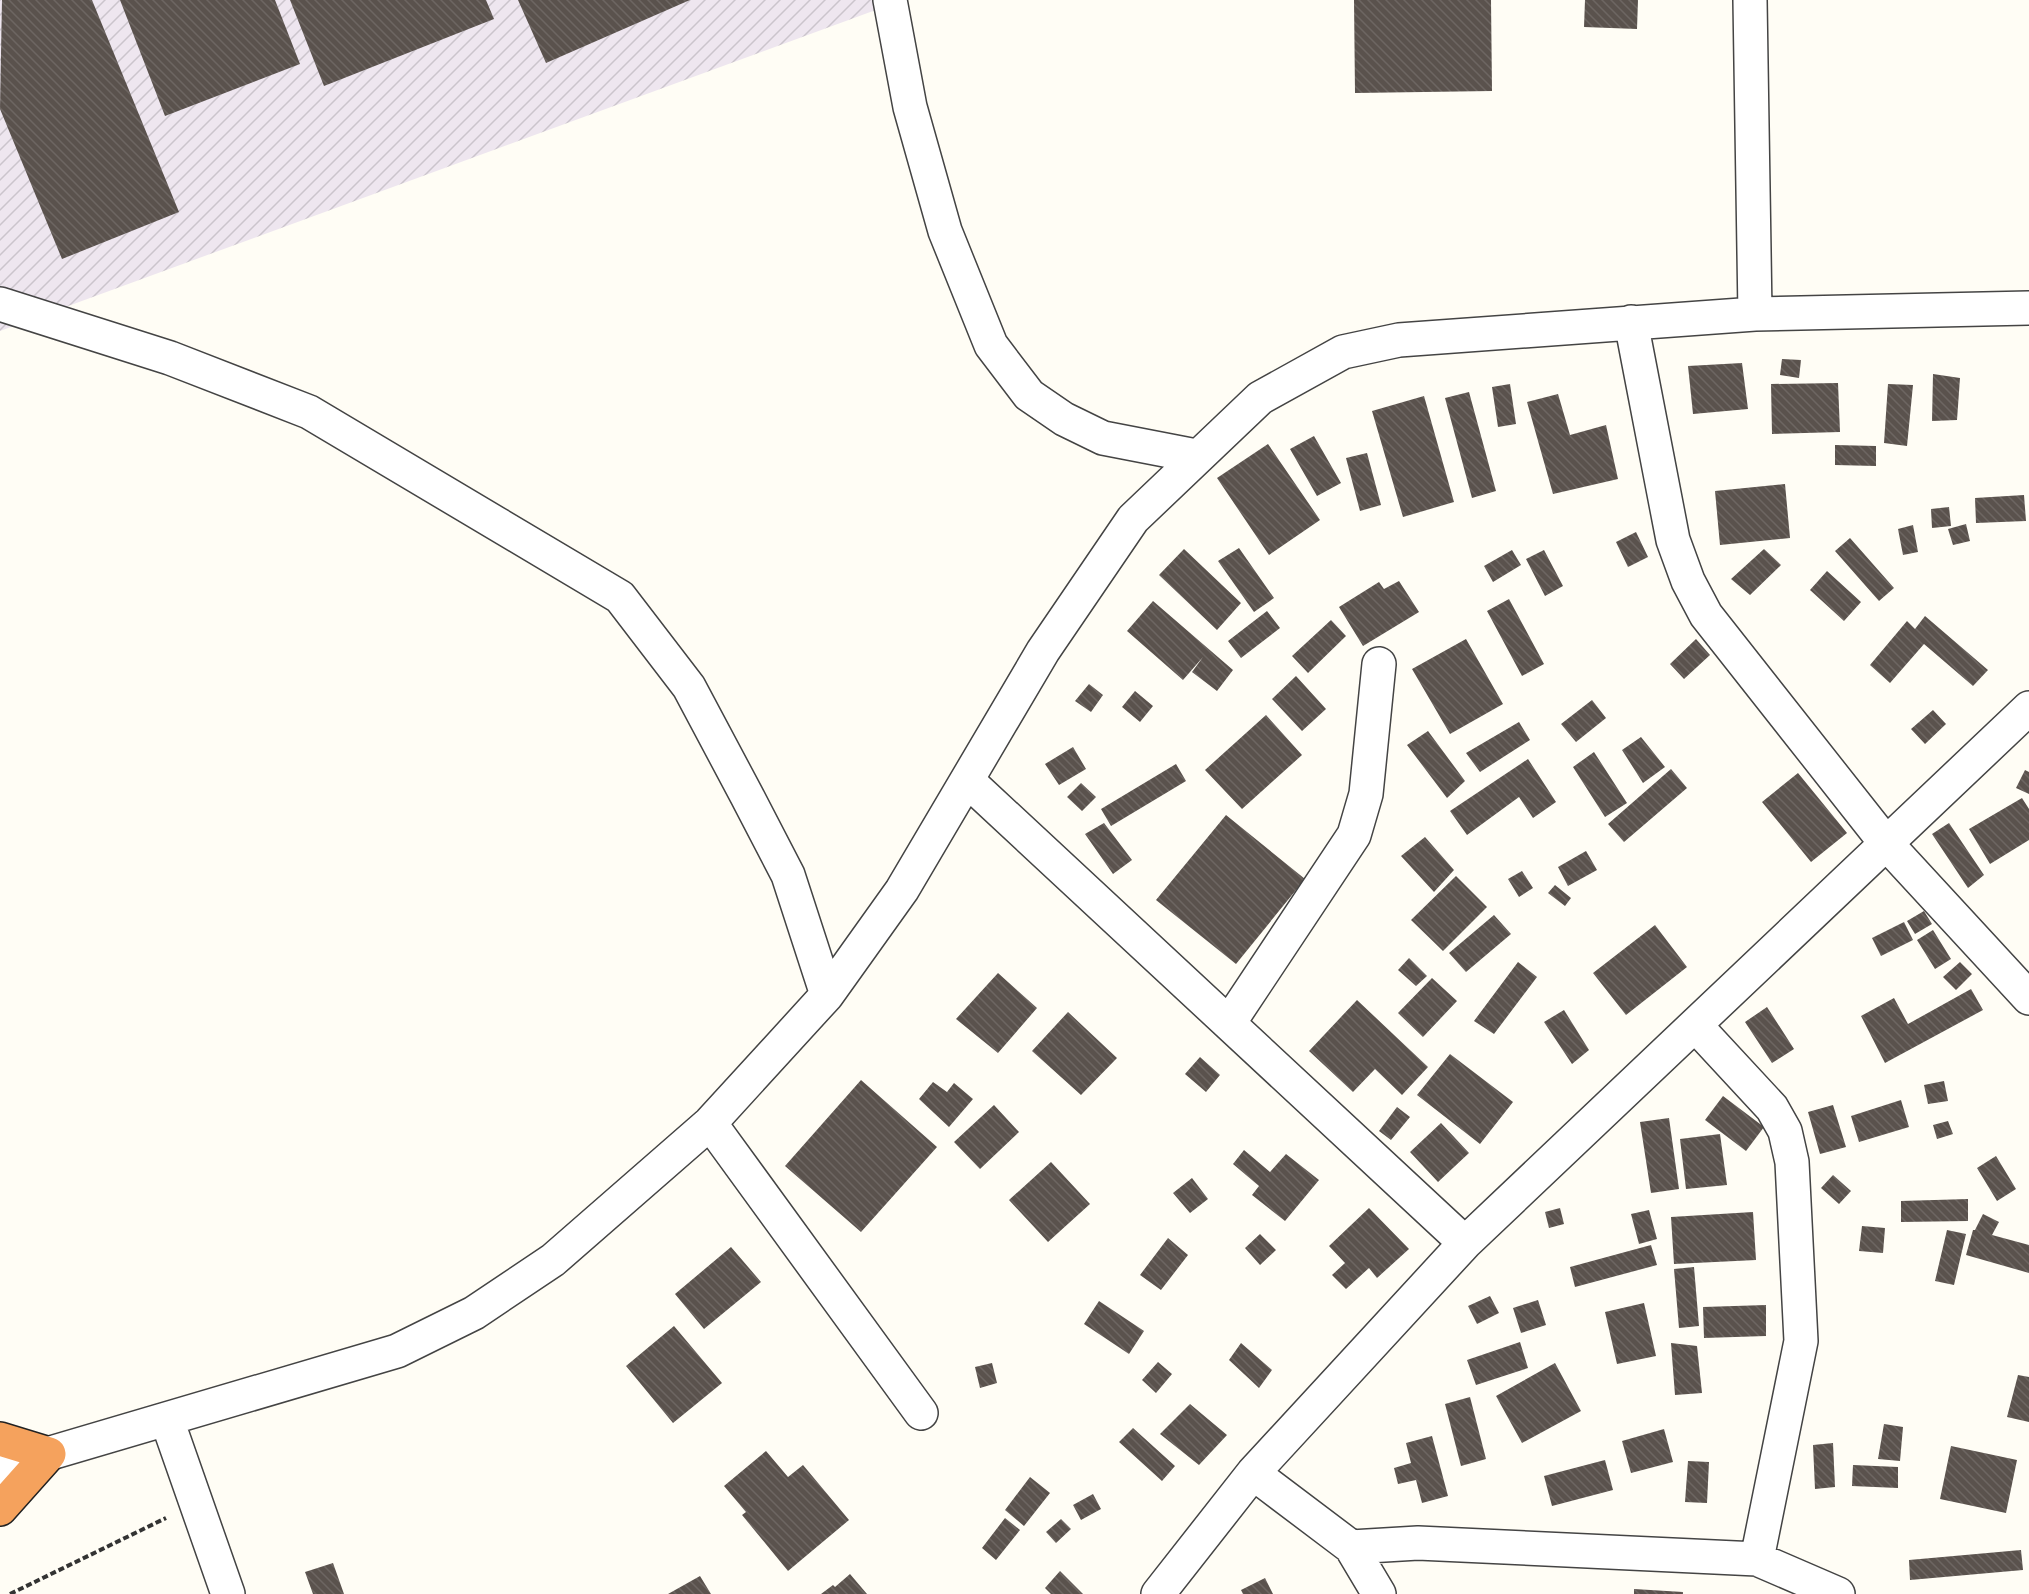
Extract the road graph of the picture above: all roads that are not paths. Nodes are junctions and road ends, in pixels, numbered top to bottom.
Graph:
1 (890, 0) edge
2 (1750, 0) edge
3 (0, 304) edge
4 (2029, 308) edge
5 (1755, 314) junction
6 (1631, 322) junction
7 (1196, 456) junction
8 (1379, 664) dead end
9 (2029, 708) edge
10 (968, 781) junction
11 (1884, 842) junction
12 (827, 995) junction
13 (2029, 998) edge
14 (1229, 1023) junction
15 (1696, 1026) junction
16 (710, 1123) junction
17 (1465, 1243) junction
18 (921, 1413) dead end
19 (167, 1420) junction
20 (0, 1439) edge
21 (49, 1454) junction
22 (0, 1468) edge
23 (1253, 1473) junction
24 (0, 1509) edge
25 (1351, 1547) junction
26 (1757, 1559) junction
27 (228, 1594) edge
28 (1158, 1594) edge
29 (1379, 1594) edge
30 (1838, 1594) edge

1 - 7 street
2 - 5 street
3 - 12 street
4 - 5 street
5 - 6 street
6 - 7 street
6 - 11 street
7 - 10 street
8 - 14 street
9 - 11 street
10 - 12 street
10 - 14 street
11 - 13 street
11 - 15 street
12 - 16 street
14 - 17 street
15 - 17 street
15 - 26 street
16 - 18 street
16 - 19 street
17 - 23 street
19 - 21 street
19 - 27 street
20 - 21 highway
21 - 22 street
21 - 24 highway
23 - 25 street
23 - 28 street
25 - 26 street
25 - 29 street
26 - 30 street

